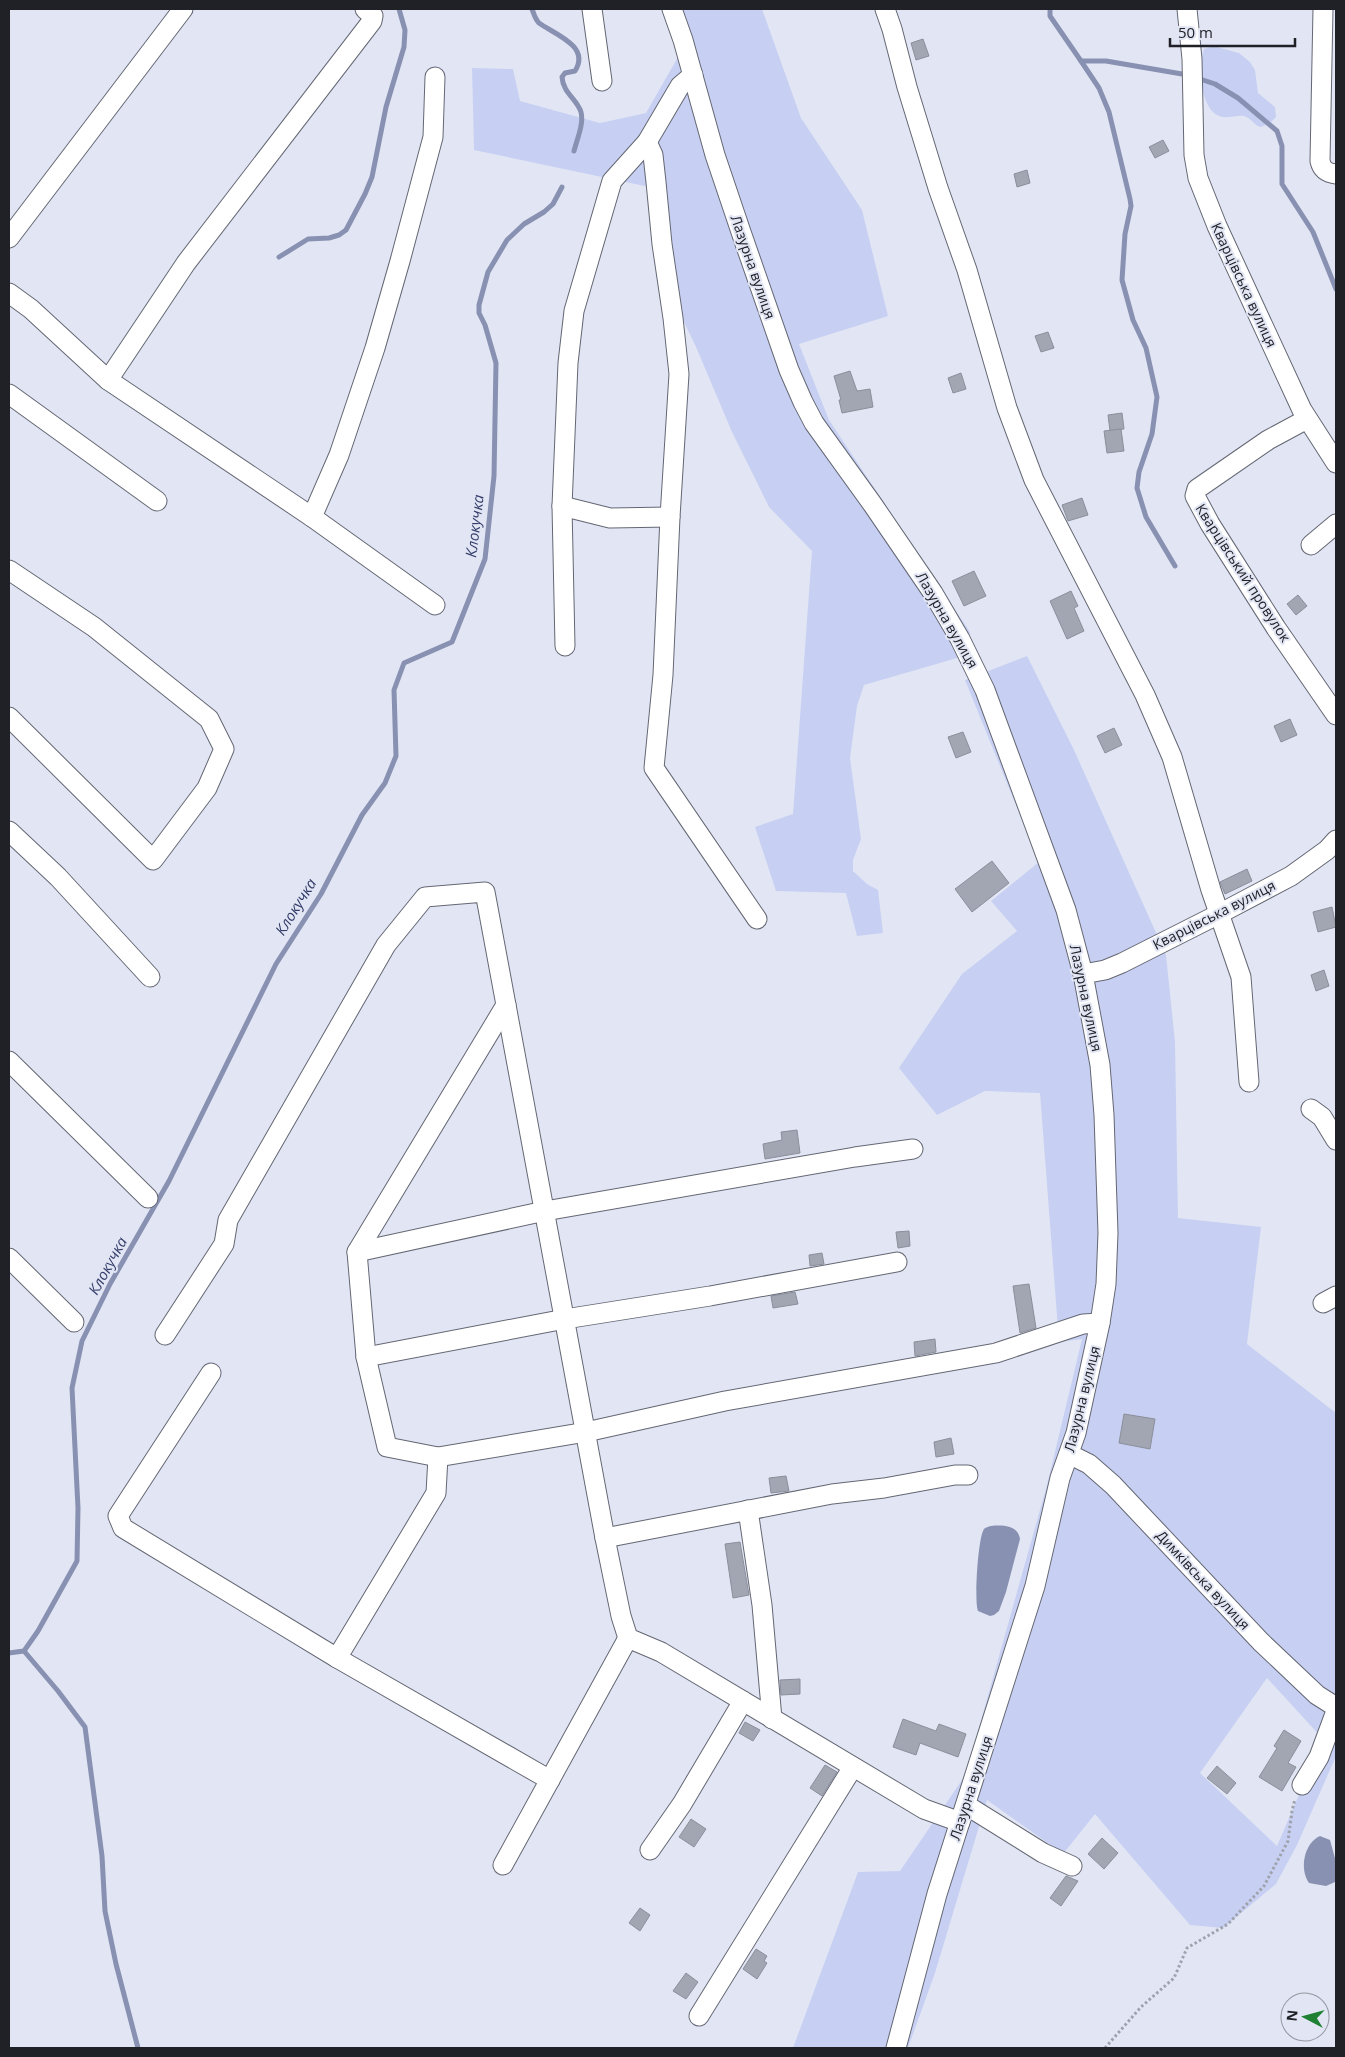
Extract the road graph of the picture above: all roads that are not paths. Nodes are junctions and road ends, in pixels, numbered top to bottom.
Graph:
1 (182, 9) edge
2 (365, 9) edge
3 (592, 9) edge
4 (672, 9) edge
5 (885, 9) edge
6 (1187, 9) edge
7 (1323, 9) edge
8 (693, 75) junction
9 (436, 77) dead end
10 (602, 81) dead end
11 (647, 142) junction
12 (1336, 174) edge
13 (9, 238) edge
14 (9, 293) edge
15 (108, 380) junction
16 (9, 394) edge
17 (1307, 419) junction
18 (1336, 463) edge
19 (157, 500) dead end
20 (562, 506) junction
21 (312, 517) junction
22 (670, 517) junction
23 (1336, 524) edge
24 (1311, 545) dead end
25 (9, 570) edge
26 (435, 605) dead end
27 (565, 646) dead end
28 (1336, 714) edge
29 (9, 717) edge
30 (9, 831) edge
31 (1336, 840) edge
32 (1219, 914) junction
33 (757, 919) dead end
34 (1083, 974) junction
35 (150, 978) dead end
36 (506, 1005) junction
37 (9, 1061) edge
38 (1249, 1082) dead end
39 (1311, 1109) dead end
40 (1336, 1140) edge
41 (913, 1149) dead end
42 (148, 1198) dead end
43 (545, 1211) junction
44 (357, 1252) junction
45 (9, 1258) edge
46 (897, 1262) dead end
47 (565, 1319) junction
48 (74, 1322) dead end
49 (1100, 1323) junction
50 (165, 1336) dead end
51 (366, 1357) junction
52 (212, 1373) dead end
53 (586, 1432) junction
54 (1070, 1454) junction
55 (438, 1457) junction
56 (968, 1474) dead end
57 (748, 1510) junction
58 (605, 1538) junction
59 (628, 1638) junction
60 (337, 1658) junction
61 (743, 1701) junction
62 (1336, 1707) edge
63 (1336, 1711) edge
64 (772, 1719) junction
65 (853, 1767) junction
66 (550, 1780) junction
67 (1302, 1785) road end
68 (963, 1814) junction
69 (650, 1850) dead end
70 (503, 1865) dead end
71 (1072, 1866) dead end
72 (699, 2016) dead end
73 (896, 2048) edge

1 - 13 street
2 - 15 street
3 - 10 street
4 - 8 street, Лазурна вулиця
5 - 32 street
6 - 17 street, Кварцівська вулиця
7 - 12 street
8 - 11 street
8 - 34 street, Лазурна вулиця
9 - 21 street
11 - 20 street
11 - 22 street
14 - 15 street
15 - 21 street
16 - 19 street
17 - 18 street, Кварцівська вулиця
17 - 28 street, Кварцівський провулок
20 - 22 street
20 - 27 street
21 - 26 street
22 - 33 street
23 - 24 street
25 - 29 street
30 - 35 street
31 - 32 street, Кварцівська вулиця
32 - 34 street, Кварцівська вулиця
32 - 38 street
34 - 49 street, Лазурна вулиця
36 - 43 street
36 - 44 street
36 - 50 street
37 - 42 street
39 - 40 street
41 - 43 street
43 - 44 street
43 - 47 street
44 - 51 street
45 - 48 street
46 - 47 street
47 - 51 street
47 - 53 street
49 - 53 street
49 - 54 street, Лазурна вулиця
51 - 55 street
52 - 60 street
53 - 55 street
53 - 58 street
54 - 62 street, Димківська вулиця
54 - 68 street, Лазурна вулиця
55 - 60 street
56 - 57 street
57 - 58 street
57 - 64 street
58 - 59 street
59 - 61 street
59 - 66 street
60 - 66 street
61 - 64 street
61 - 69 street
63 - 67 street
64 - 65 street
65 - 68 street
65 - 72 street
66 - 70 street
68 - 71 street
68 - 73 street, Лазурна вулиця

